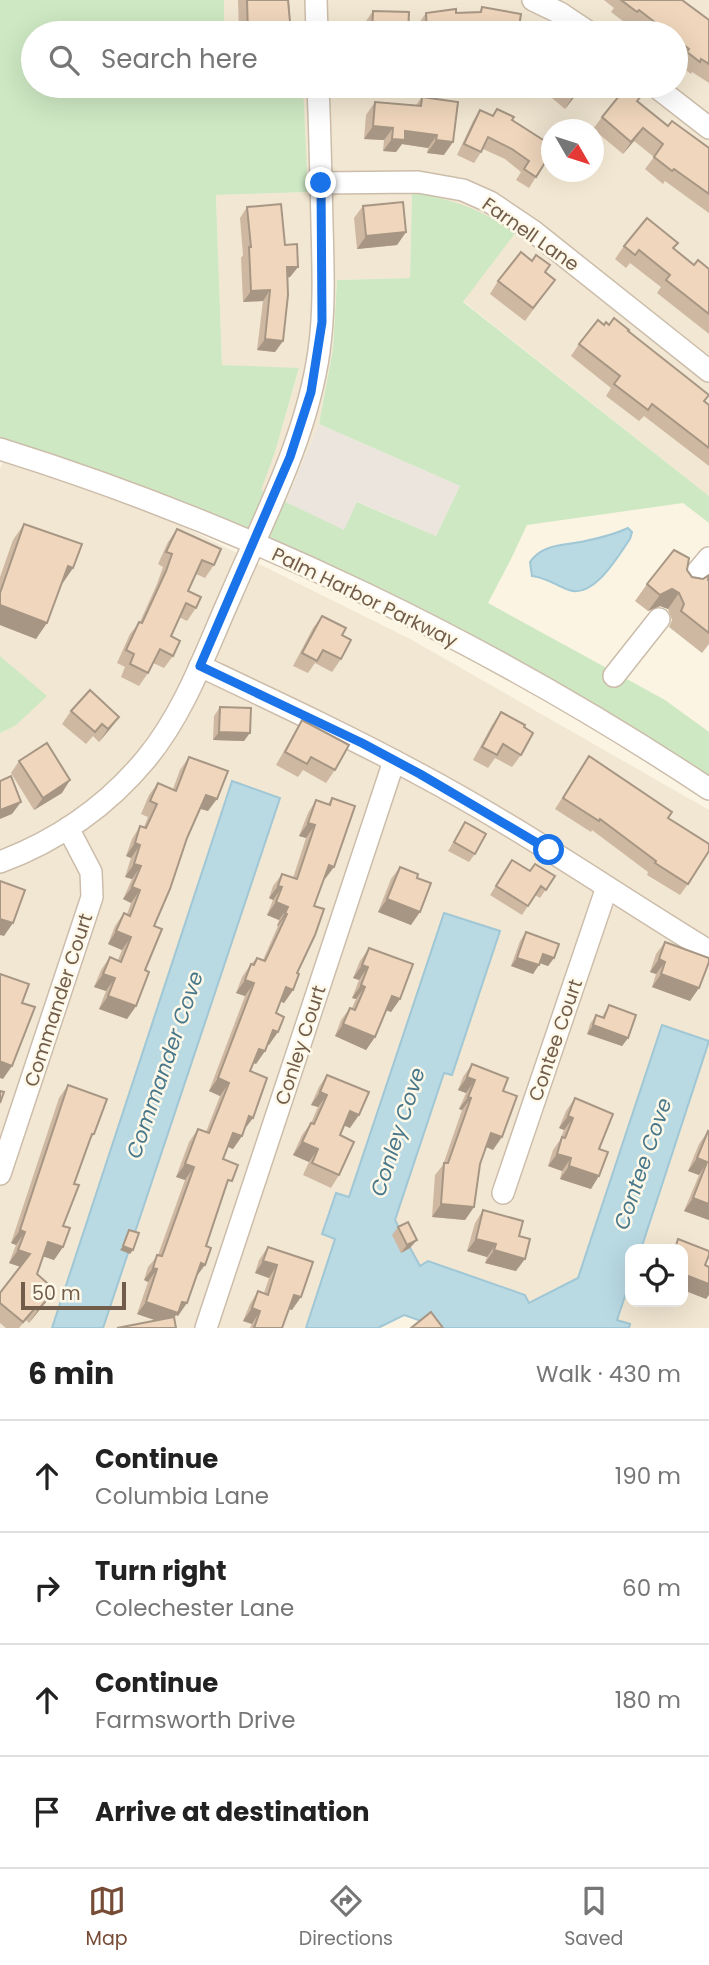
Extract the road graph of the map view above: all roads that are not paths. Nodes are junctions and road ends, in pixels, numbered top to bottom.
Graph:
1 (316, 0) edge
2 (533, 0) edge
3 (317, 21) edge
4 (573, 21) edge
5 (318, 98) edge
6 (670, 98) edge
7 (709, 128) edge
8 (321, 183) junction
9 (709, 371) edge
10 (0, 449) edge
11 (253, 544) junction
12 (709, 558) edge
13 (688, 583) edge
14 (659, 619) dead end
15 (200, 666) junction
16 (614, 677) dead end
17 (394, 761) junction
18 (709, 789) edge
19 (68, 828) junction
20 (0, 862) edge
21 (607, 887) junction
22 (709, 951) edge
23 (0, 1174) edge
24 (503, 1193) dead end
25 (206, 1328) edge

1 - 3 street
2 - 4 street
5 - 8 street
6 - 7 street
8 - 9 street, Farnell Lane
8 - 11 street
10 - 11 street, Palm Harbor Parkway
11 - 15 street
11 - 18 street, Palm Harbor Parkway
12 - 13 street
14 - 16 street
15 - 17 street
15 - 19 street
17 - 21 street
17 - 25 street, Conley Court
19 - 20 street
19 - 23 street, Commander Court
21 - 22 street
21 - 24 street, Contee Court

